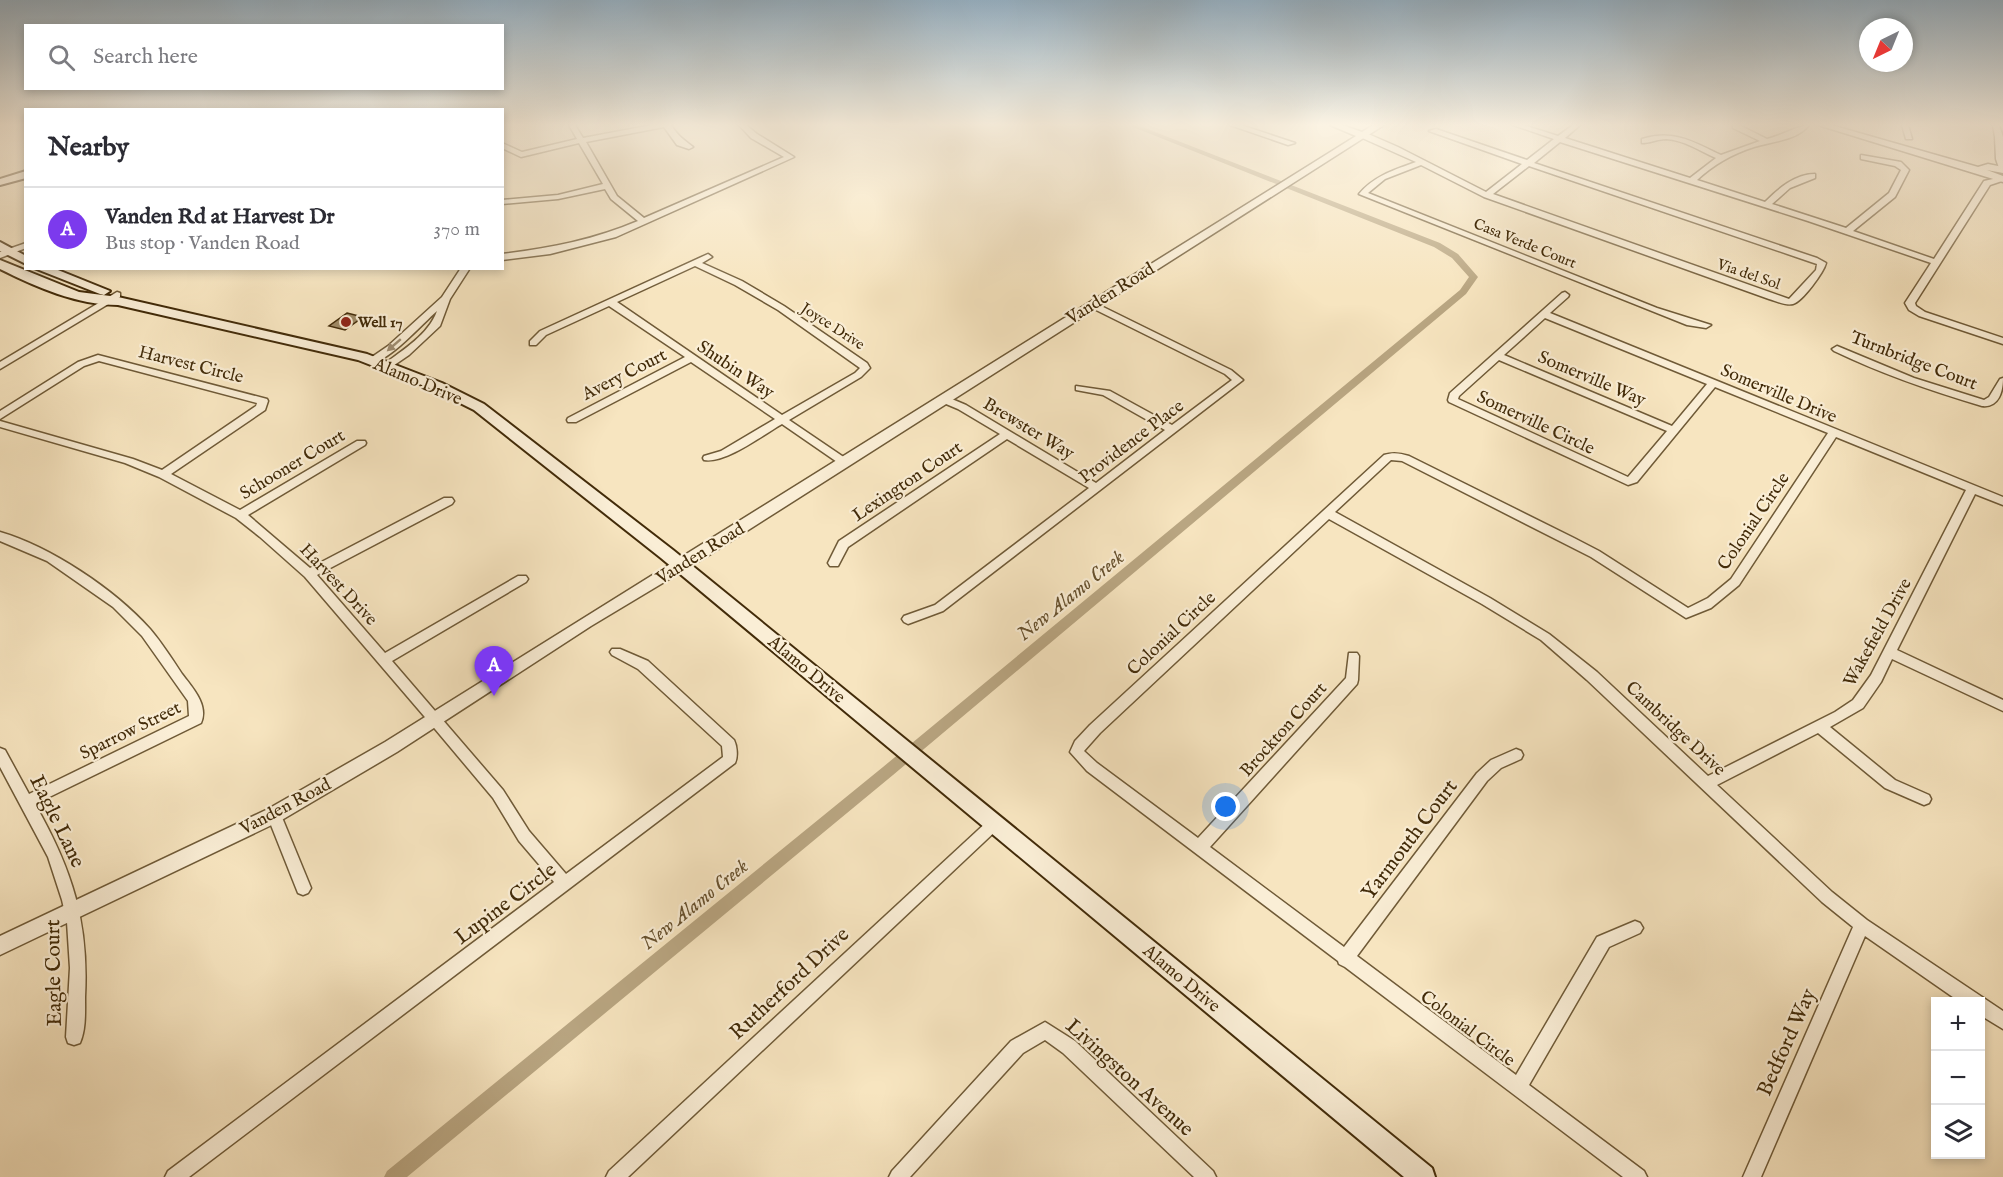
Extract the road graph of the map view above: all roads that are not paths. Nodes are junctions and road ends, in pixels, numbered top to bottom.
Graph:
1 (603, 180) edge
2 (738, 180) edge
3 (1291, 180) edge
4 (1380, 180) edge
5 (1455, 180) edge
6 (1506, 180) edge
7 (1575, 180) edge
8 (1688, 180) edge
9 (1800, 180) edge
10 (1899, 180) edge
11 (1981, 180) edge
12 (1691, 181) joint
13 (606, 186) junction
14 (1487, 195) junction
15 (504, 202) edge
16 (1767, 205) junction
17 (644, 222) junction
18 (1847, 232) junction
19 (24, 246) edge
20 (3, 251) edge
21 (504, 257) edge
22 (708, 258) dead end
23 (24, 260) edge
24 (1936, 262) junction
25 (695, 263) junction
26 (0, 264) edge
27 (45, 270) edge
28 (465, 270) edge
29 (1565, 295) dead end
30 (445, 298) junction
31 (113, 299) junction
32 (610, 303) junction
33 (1093, 305) junction
34 (1544, 314) junction
35 (1706, 325) dead end
36 (2003, 341) edge
37 (533, 343) dead end
38 (1837, 349) dead end
39 (1499, 356) junction
40 (691, 358) junction
41 (372, 362) junction
42 (0, 366) edge
43 (387, 366) junction
44 (2003, 381) edge
45 (1713, 383) junction
46 (1080, 388) dead end
47 (943, 399) junction
48 (0, 416) edge
49 (572, 420) dead end
50 (781, 420) junction
51 (0, 424) edge
52 (1173, 430) junction
53 (1673, 430) junction
54 (1833, 433) junction
55 (1007, 434) junction
56 (361, 443) dead end
57 (708, 458) dead end
58 (844, 462) junction
59 (163, 474) junction
60 (1097, 488) junction
61 (1972, 489) junction
62 (447, 501) dead end
63 (2003, 501) edge
64 (1329, 514) junction
65 (240, 515) junction
66 (0, 536) edge
67 (834, 563) dead end
68 (681, 565) junction
69 (309, 574) junction
70 (522, 579) dead end
71 (908, 619) dead end
72 (616, 652) dead end
73 (1889, 652) junction
74 (1353, 656) dead end
75 (384, 660) junction
76 (2003, 706) edge
77 (435, 719) junction
78 (1819, 726) junction
79 (0, 754) edge
80 (1516, 755) dead end
81 (1706, 784) junction
82 (1924, 799) dead end
83 (26, 802) junction
84 (274, 815) junction
85 (996, 823) junction
86 (1200, 847) junction
87 (565, 884) junction
88 (303, 888) dead end
89 (73, 909) junction
90 (1862, 925) junction
91 (1635, 928) dead end
92 (0, 946) edge
93 (1345, 959) junction
94 (1968, 997) edge
95 (1985, 1008) edge
96 (2003, 1021) edge
97 (74, 1037) dead end
98 (1518, 1088) junction
99 (1198, 1174) edge
100 (174, 1177) edge
101 (615, 1177) edge
102 (898, 1177) edge
103 (1423, 1177) edge
104 (1638, 1177) edge
105 (1752, 1177) edge

1 - 13 street
2 - 17 street
3 - 33 street, Vanden Road
4 - 35 street, Casa Verde Court
5 - 14 street, Via del Sol
6 - 14 street
7 - 14 street, Via del Sol
8 - 12 street
9 - 16 street
10 - 18 street
11 - 24 street
12 - 16 street
13 - 15 street
13 - 17 street
16 - 18 street
17 - 21 street
18 - 24 street
19 - 20 street
20 - 23 main road
22 - 25 street
24 - 36 street
25 - 32 street
25 - 50 street, Joyce Drive
26 - 31 main road, Alamo Drive
27 - 31 main road, Alamo Drive
28 - 30 street
29 - 34 street, Somerville Circle
30 -> 41 street
30 - 43 street
31 - 41 main road, Alamo Drive
31 - 42 street
32 - 37 street
32 - 40 street, Shubin Way
33 - 47 street, Vanden Road
33 - 52 street, Providence Place
34 - 39 street, Somerville Circle
34 - 45 street, Somerville Drive
38 - 44 street, Turnbridge Court
39 - 53 street, Somerville Way
39 - 53 street, Somerville Circle
40 - 49 street, Avery Court
40 - 50 street, Shubin Way
41 - 43 main road, Alamo Drive
43 - 68 main road, Alamo Drive
45 - 53 street, Somerville Circle
45 - 54 street, Somerville Drive
46 - 52 street
47 - 55 street, Brewster Way
47 - 58 street, Vanden Road
48 - 59 street, Harvest Circle
50 - 57 street
50 - 58 street, Shubin Way
51 - 59 street, Harvest Drive
52 - 60 street, Providence Place
54 - 61 street, Somerville Drive
54 - 64 street, Colonial Circle
55 - 60 street, Brewster Way
55 - 67 street, Lexington Court
56 - 65 street, Schooner Court
58 - 68 street, Vanden Road
59 - 65 street, Harvest Drive
60 - 71 street, Providence Place
61 - 63 street, Somerville Drive
61 - 73 street, Wakefield Drive
62 - 69 street
64 - 81 street, Cambridge Drive
64 - 86 street, Colonial Circle
65 - 69 street, Harvest Drive
66 - 83 street, Sparrow Street
68 - 77 street, Vanden Road
68 - 85 main road, Alamo Drive
69 - 75 street, Harvest Drive
70 - 75 street
72 - 87 street, Lupine Circle
73 - 76 street
73 - 78 street, Wakefield Drive
74 - 86 street, Brockton Court
75 - 77 street, Harvest Drive
77 - 84 street, Vanden Road
77 - 87 street, Harvest Drive
78 - 81 street, Wakefield Drive
78 - 82 street
79 - 83 street, Eagle Lane
80 - 93 street, Yarmouth Court
81 - 90 street, Cambridge Drive
83 - 89 street, Eagle Lane
84 - 88 street
84 - 89 street, Vanden Road
85 - 101 street, Rutherford Drive
85 - 103 main road, Alamo Drive
86 - 93 street, Colonial Circle
87 - 100 street, Lupine Circle
89 - 92 street, Vanden Road
89 - 97 street, Eagle Court
90 - 94 street, Cambridge Drive
90 - 105 street, Bedford Way
91 - 98 street
93 - 98 street, Colonial Circle
95 - 96 street
98 - 104 street, Colonial Circle
99 - 102 street, Livingston Avenue

